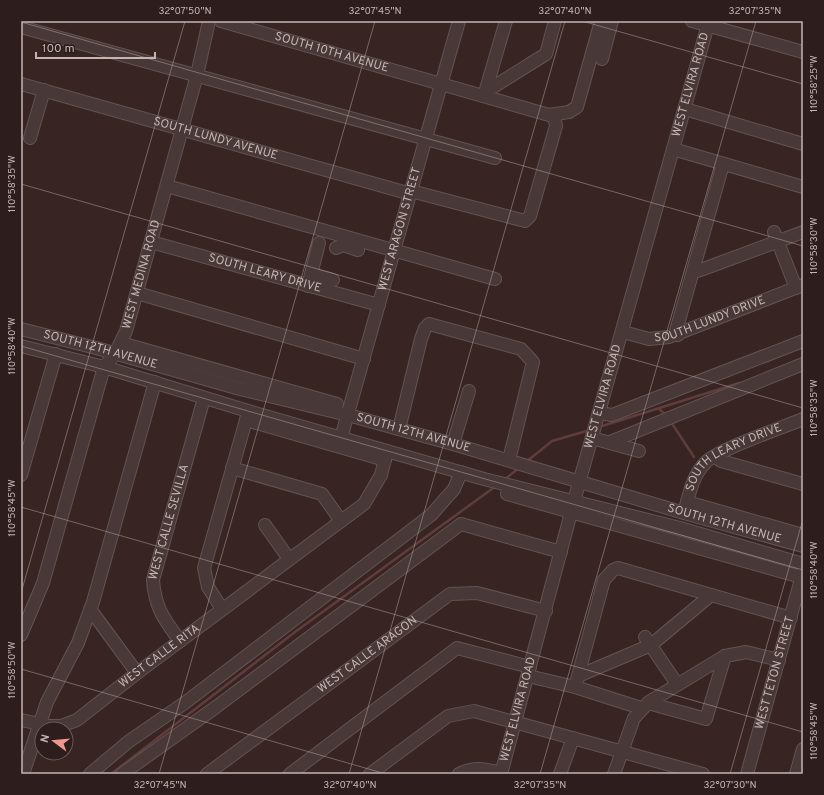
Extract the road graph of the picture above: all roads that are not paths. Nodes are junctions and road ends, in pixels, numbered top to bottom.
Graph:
1 (209, 21) edge
2 (222, 21) edge
3 (459, 21) edge
4 (506, 21) edge
5 (556, 21) edge
6 (601, 21) edge
7 (612, 21) edge
8 (692, 21) edge
9 (708, 23) edge
10 (21, 27) edge
11 (803, 52) edge
12 (602, 58) dead end
13 (197, 75) junction
14 (442, 83) junction
15 (21, 84) edge
16 (44, 90) junction
17 (484, 94) junction
18 (684, 108) junction
19 (554, 115) junction
20 (182, 129) junction
21 (30, 138) dead end
22 (426, 138) junction
23 (803, 144) edge
24 (673, 149) junction
25 (495, 158) dead end
26 (723, 164) junction
27 (166, 186) junction
28 (803, 187) edge
29 (411, 192) junction
30 (803, 232) edge
31 (776, 237) junction
32 (151, 242) junction
33 (320, 243) dead end
34 (336, 248) dead end
35 (393, 256) junction
36 (694, 268) junction
37 (496, 279) dead end
38 (310, 280) junction
39 (333, 280) dead end
40 (799, 286) edge
41 (137, 293) junction
42 (379, 305) junction
43 (21, 329) edge
44 (623, 332) junction
45 (678, 335) junction
46 (803, 341) edge
47 (21, 346) edge
48 (118, 349) junction
49 (56, 354) junction
50 (364, 359) junction
51 (803, 364) edge
52 (104, 367) junction
53 (155, 382) junction
54 (469, 391) dead end
55 (204, 398) junction
56 (349, 412) junction
57 (247, 416) junction
58 (803, 419) edge
59 (595, 427) junction
60 (399, 429) junction
61 (341, 438) junction
62 (610, 442) junction
63 (454, 444) junction
64 (639, 451) dead end
65 (386, 456) junction
66 (715, 456) junction
67 (510, 460) junction
68 (232, 468) junction
69 (461, 472) junction
70 (21, 475) edge
71 (579, 482) junction
72 (803, 484) edge
73 (573, 506) junction
74 (686, 507) junction
75 (341, 521) junction
76 (265, 525) dead end
77 (803, 535) edge
78 (803, 546) edge
79 (561, 552) junction
80 (289, 559) junction
81 (803, 564) edge
82 (802, 575) edge
83 (711, 595) junction
84 (90, 609) junction
85 (222, 609) junction
86 (546, 612) junction
87 (790, 618) junction
88 (21, 635) edge
89 (180, 641) junction
90 (648, 641) junction
91 (725, 656) junction
92 (779, 660) junction
93 (529, 672) junction
94 (137, 673) junction
95 (576, 682) junction
96 (677, 684) junction
97 (645, 705) junction
98 (21, 720) edge
99 (40, 721) edge
100 (74, 721) edge
101 (515, 722) junction
102 (34, 724) edge
103 (573, 738) junction
104 (34, 740) edge
105 (803, 748) edge
106 (621, 751) junction
107 (501, 773) edge
108 (23, 774) edge
109 (90, 774) edge
110 (122, 774) edge
111 (207, 774) edge
112 (290, 774) edge
113 (370, 774) edge
114 (459, 774) edge
115 (560, 774) edge
116 (614, 774) edge
117 (703, 774) edge
118 (746, 774) edge
119 (796, 774) edge

1 - 13 street, WEST MEDINA ROAD
2 - 14 street, SOUTH 10TH AVENUE
3 - 14 street, WEST ARAGON STREET
4 - 17 street
5 - 17 street
6 - 19 street
7 - 12 street
8 - 9 street
9 - 11 street
9 - 18 street, WEST ELVIRA ROAD
10 - 13 street
13 - 20 street, WEST MEDINA ROAD
13 - 22 street
14 - 17 street, SOUTH 10TH AVENUE
14 - 22 street, WEST ARAGON STREET
15 - 16 street, SOUTH LUNDY AVENUE
16 - 20 street, SOUTH LUNDY AVENUE
16 - 21 street
17 - 19 street, SOUTH 10TH AVENUE
18 - 23 street
18 - 24 street, WEST ELVIRA ROAD
19 - 29 street, SOUTH LUNDY AVENUE
20 - 27 street, WEST MEDINA ROAD
20 - 29 street, SOUTH LUNDY AVENUE
22 - 25 street
22 - 29 street, WEST ARAGON STREET
24 - 26 street
24 - 44 street, WEST ELVIRA ROAD
26 - 28 street
26 - 36 street
27 - 32 street, WEST MEDINA ROAD
27 - 35 street
29 - 35 street, WEST ARAGON STREET
30 - 31 street
31 - 36 street
31 - 40 street, SOUTH LUNDY DRIVE
32 - 38 street, SOUTH LEARY DRIVE
32 - 41 street, WEST MEDINA ROAD
33 - 38 street
34 - 35 street
35 - 37 street
35 - 42 street, WEST ARAGON STREET
36 - 45 street
38 - 39 street
38 - 42 street, SOUTH LEARY DRIVE
40 - 45 street, SOUTH LUNDY DRIVE
41 - 48 street, WEST MEDINA ROAD
41 - 50 street
42 - 50 street, WEST ARAGON STREET
43 - 48 street, SOUTH 12TH AVENUE
44 - 45 street, SOUTH LUNDY DRIVE
44 - 59 street, WEST ELVIRA ROAD
46 - 59 street
47 - 49 street, SOUTH 12TH AVENUE
48 - 52 street, WEST MEDINA ROAD
48 - 56 street, SOUTH 12TH AVENUE
49 - 52 street, SOUTH 12TH AVENUE
49 - 70 street
50 - 56 street, WEST ARAGON STREET
51 - 62 street
52 - 53 street, SOUTH 12TH AVENUE
52 - 88 street, WEST MEDINA ROAD
53 - 55 street, SOUTH 12TH AVENUE
53 - 84 street
54 - 63 street
55 - 57 street, SOUTH 12TH AVENUE
55 - 89 street, WEST CALLE SEVILLA
56 - 60 street, SOUTH 12TH AVENUE
56 - 61 street, WEST ARAGON STREET
57 - 61 street, SOUTH 12TH AVENUE
57 - 65 street, SOUTH 12TH AVENUE
57 - 68 street
58 - 66 street, SOUTH LEARY DRIVE
59 - 62 street
59 - 71 street, WEST ELVIRA ROAD
60 - 63 street, SOUTH 12TH AVENUE
60 - 67 street
61 - 65 street, SOUTH 12TH AVENUE
62 - 64 street
63 - 67 street, SOUTH 12TH AVENUE
65 - 69 street, SOUTH 12TH AVENUE
65 - 75 street, WEST CALLE RITA
66 - 72 street
66 - 74 street, SOUTH LEARY DRIVE
67 - 71 street, SOUTH 12TH AVENUE
68 - 75 street
68 - 85 street
69 - 73 street, SOUTH 12TH AVENUE
69 - 109 street
71 - 73 street, WEST ELVIRA ROAD
71 - 74 street, SOUTH 12TH AVENUE
73 - 79 street, WEST ELVIRA ROAD
73 - 81 street, SOUTH 12TH AVENUE
73 - 82 street, SOUTH 12TH AVENUE
74 - 77 street, SOUTH 12TH AVENUE
74 - 78 street, SOUTH 12TH AVENUE
75 - 80 street, WEST CALLE RITA
76 - 80 street
79 - 86 street, WEST ELVIRA ROAD
79 - 110 street
80 - 85 street, WEST CALLE RITA
82 - 87 street, WEST TETON STREET
83 - 87 street
83 - 90 street
83 - 95 street
84 - 94 street
84 - 99 street
85 - 89 street, WEST CALLE RITA
86 - 93 street, WEST ELVIRA ROAD
86 - 111 street, WEST CALLE ARAGON
87 - 92 street, WEST TETON STREET
89 - 94 street, WEST CALLE RITA
90 - 95 street
90 - 96 street
91 - 92 street
91 - 96 street
91 - 97 street
92 - 118 street, WEST TETON STREET
93 - 95 street
93 - 101 street, WEST ELVIRA ROAD
93 - 112 street
94 - 100 street, WEST CALLE RITA
95 - 97 street
96 - 97 street
97 - 106 street
98 - 102 street, WEST CALLE RITA
101 - 103 street
101 - 107 street, WEST ELVIRA ROAD
101 - 113 street
103 - 106 street
103 - 115 street
104 - 108 street
105 - 119 street
106 - 116 street
106 - 117 street
107 - 114 street

